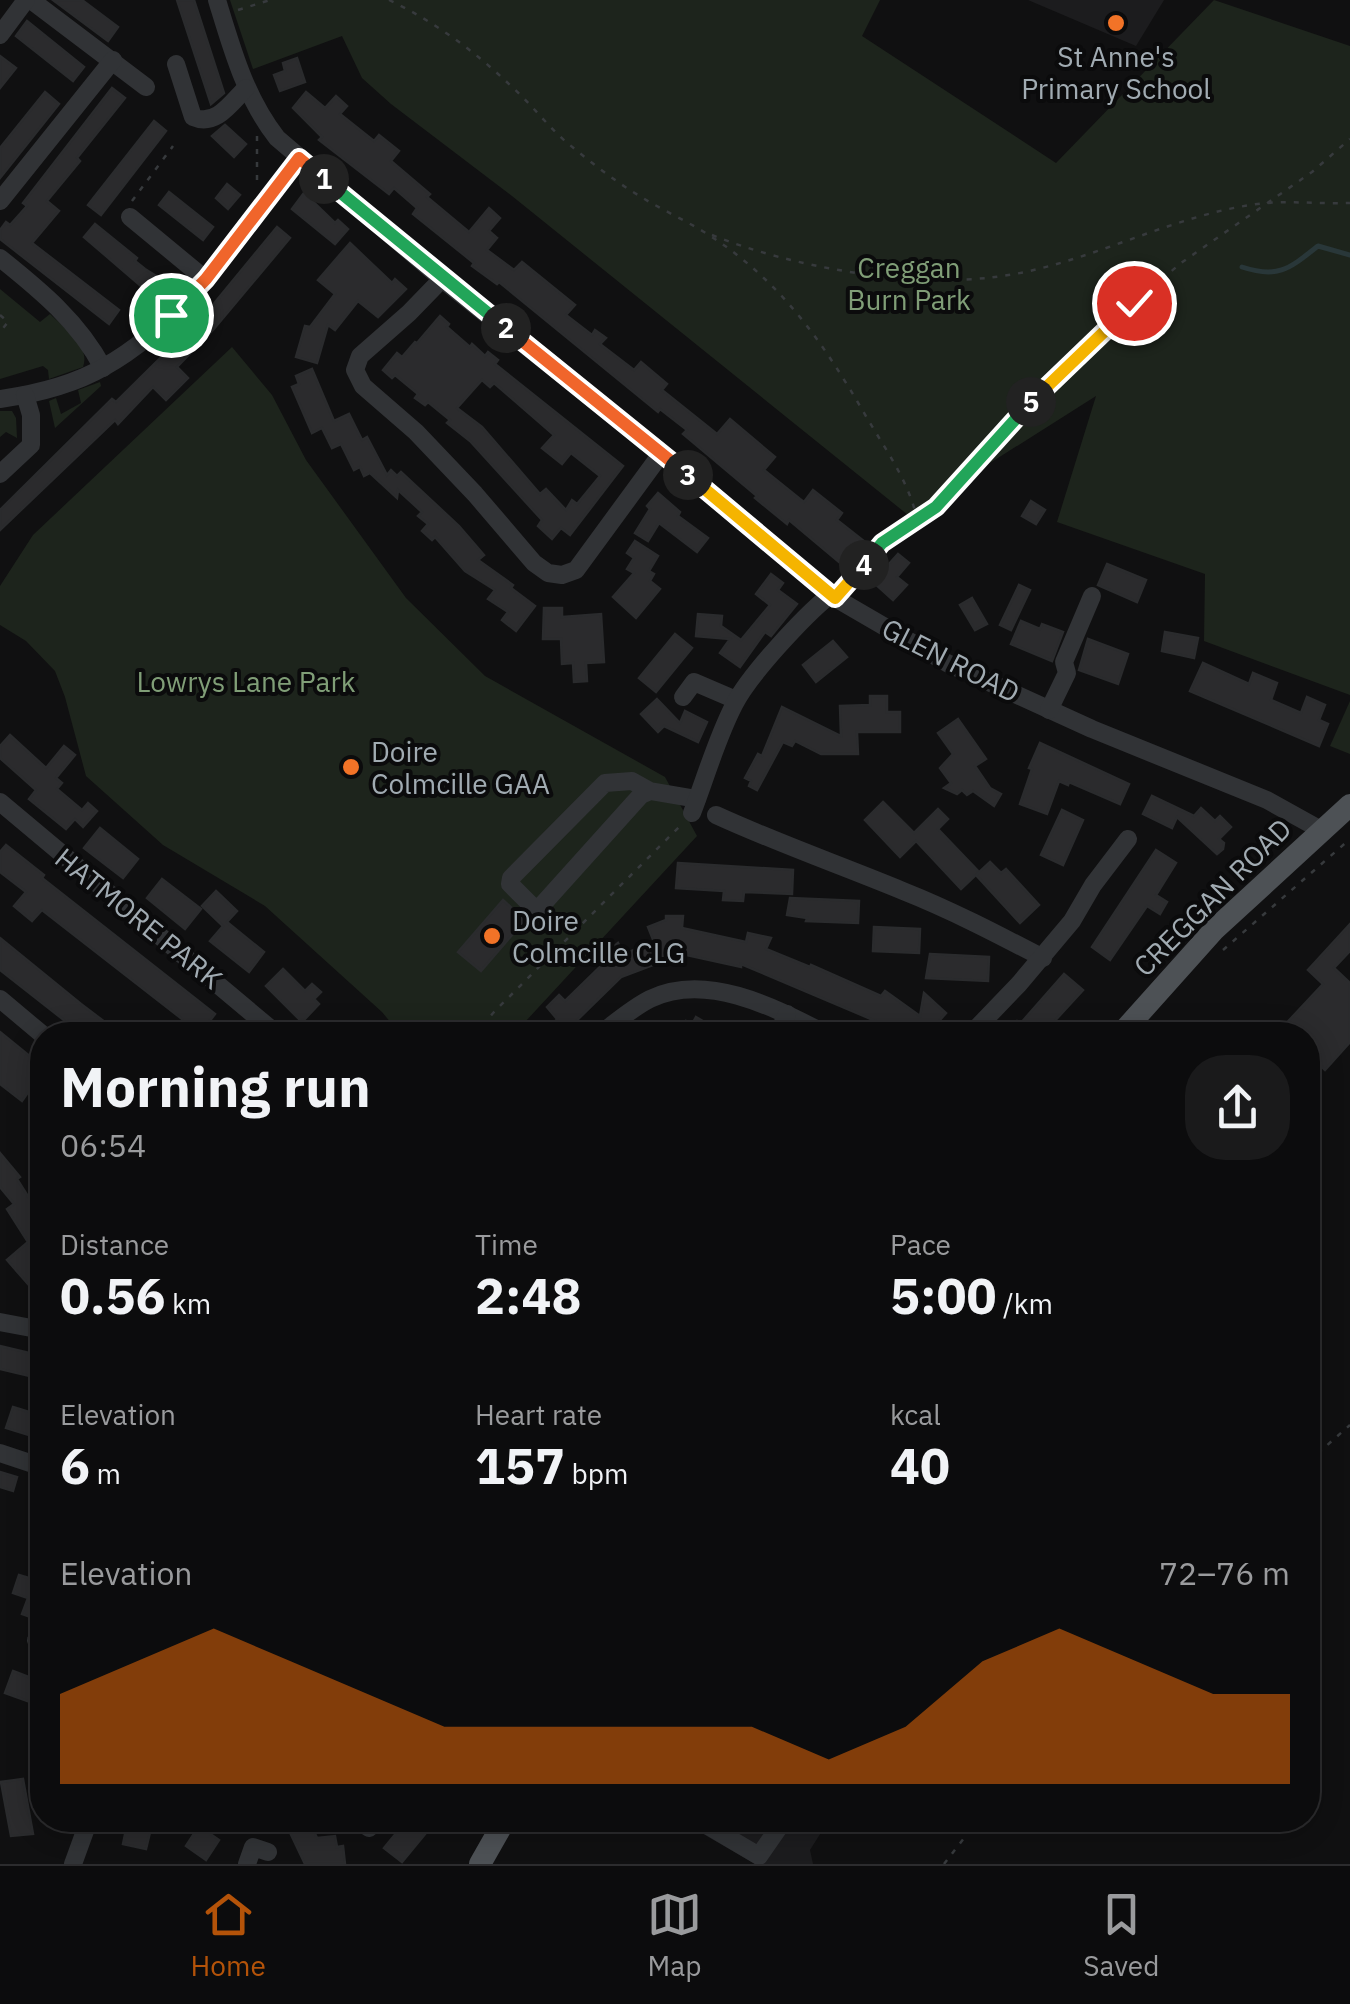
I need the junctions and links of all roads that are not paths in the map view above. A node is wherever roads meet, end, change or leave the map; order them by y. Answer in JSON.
{"nodes":[{"id":1,"x":29,"y":0,"type":"edge"},
{"id":2,"x":220,"y":8,"type":"edge"},
{"id":3,"x":0,"y":34,"type":"edge"},
{"id":4,"x":113,"y":60,"type":"junction"},
{"id":5,"x":176,"y":64,"type":"dead end"},
{"id":6,"x":146,"y":88,"type":"dead end"},
{"id":7,"x":246,"y":88,"type":"junction"},
{"id":8,"x":299,"y":158,"type":"junction"},
{"id":9,"x":0,"y":201,"type":"edge"},
{"id":10,"x":130,"y":218,"type":"road end"},
{"id":11,"x":0,"y":258,"type":"edge"},
{"id":12,"x":206,"y":279,"type":"junction"},
{"id":13,"x":442,"y":279,"type":"junction"},
{"id":14,"x":103,"y":368,"type":"junction"},
{"id":15,"x":25,"y":396,"type":"junction"},
{"id":16,"x":0,"y":399,"type":"edge"},
{"id":17,"x":661,"y":454,"type":"junction"},
{"id":18,"x":0,"y":474,"type":"edge"},
{"id":19,"x":833,"y":596,"type":"junction"},
{"id":20,"x":1092,"y":596,"type":"dead end"},
{"id":21,"x":693,"y":684,"type":"dead end"},
{"id":22,"x":736,"y":700,"type":"junction"},
{"id":23,"x":1049,"y":710,"type":"junction"},
{"id":24,"x":650,"y":791,"type":"junction"},
{"id":25,"x":0,"y":802,"type":"edge"},
{"id":26,"x":1350,"y":805,"type":"edge"},
{"id":27,"x":716,"y":815,"type":"dead end"},
{"id":28,"x":1321,"y":830,"type":"junction"},
{"id":29,"x":1128,"y":840,"type":"dead end"},
{"id":30,"x":1042,"y":958,"type":"junction"},
{"id":31,"x":0,"y":999,"type":"edge"},
{"id":32,"x":786,"y":1014,"type":"junction"},
{"id":33,"x":262,"y":1022,"type":"edge"},
{"id":34,"x":616,"y":1022,"type":"edge"},
{"id":35,"x":783,"y":1022,"type":"edge"},
{"id":36,"x":802,"y":1022,"type":"edge"},
{"id":37,"x":982,"y":1022,"type":"edge"},
{"id":38,"x":1132,"y":1022,"type":"edge"},
{"id":39,"x":30,"y":1024,"type":"edge"},
{"id":40,"x":0,"y":1322,"type":"edge"},
{"id":41,"x":30,"y":1328,"type":"edge"},
{"id":42,"x":0,"y":1453,"type":"edge"},
{"id":43,"x":30,"y":1462,"type":"edge"},
{"id":44,"x":85,"y":1832,"type":"edge"},
{"id":45,"x":498,"y":1832,"type":"edge"},
{"id":46,"x":718,"y":1832,"type":"edge"},
{"id":47,"x":776,"y":1832,"type":"edge"},
{"id":48,"x":268,"y":1852,"type":"dead end"},
{"id":49,"x":73,"y":1864,"type":"edge"},
{"id":50,"x":248,"y":1864,"type":"edge"},
{"id":51,"x":480,"y":1864,"type":"edge"}],
"edges":[{"from":1,"to":3,"type":"street"},
{"from":1,"to":4,"type":"street"},
{"from":2,"to":7,"type":"street","name":"GLEN ROAD"},
{"from":4,"to":6,"type":"street"},
{"from":4,"to":9,"type":"street"},
{"from":5,"to":7,"type":"street"},
{"from":7,"to":8,"type":"street","name":"GLEN ROAD"},
{"from":8,"to":12,"type":"street"},
{"from":8,"to":13,"type":"street","name":"GLEN ROAD"},
{"from":10,"to":12,"type":"street"},
{"from":11,"to":14,"type":"street"},
{"from":12,"to":14,"type":"street"},
{"from":13,"to":17,"type":"street","name":"GLEN ROAD"},
{"from":13,"to":17,"type":"street"},
{"from":14,"to":15,"type":"street"},
{"from":15,"to":16,"type":"street"},
{"from":15,"to":18,"type":"street"},
{"from":17,"to":19,"type":"street","name":"GLEN ROAD"},
{"from":19,"to":22,"type":"street"},
{"from":19,"to":23,"type":"street","name":"GLEN ROAD"},
{"from":20,"to":23,"type":"street"},
{"from":21,"to":22,"type":"street"},
{"from":22,"to":24,"type":"street"},
{"from":23,"to":28,"type":"street","name":"GLEN ROAD"},
{"from":24,"to":24,"type":"street"},
{"from":25,"to":33,"type":"street","name":"HATMORE PARK"},
{"from":26,"to":28,"type":"main road","name":"CREGGAN ROAD"},
{"from":27,"to":30,"type":"street"},
{"from":28,"to":38,"type":"main road","name":"CREGGAN ROAD"},
{"from":29,"to":30,"type":"street"},
{"from":30,"to":37,"type":"street"},
{"from":31,"to":39,"type":"street"},
{"from":32,"to":34,"type":"street"},
{"from":32,"to":35,"type":"street"},
{"from":32,"to":36,"type":"street"},
{"from":40,"to":41,"type":"street"},
{"from":42,"to":43,"type":"street"},
{"from":44,"to":49,"type":"street"},
{"from":45,"to":51,"type":"main road"},
{"from":46,"to":47,"type":"street"},
{"from":48,"to":50,"type":"street"}]}
